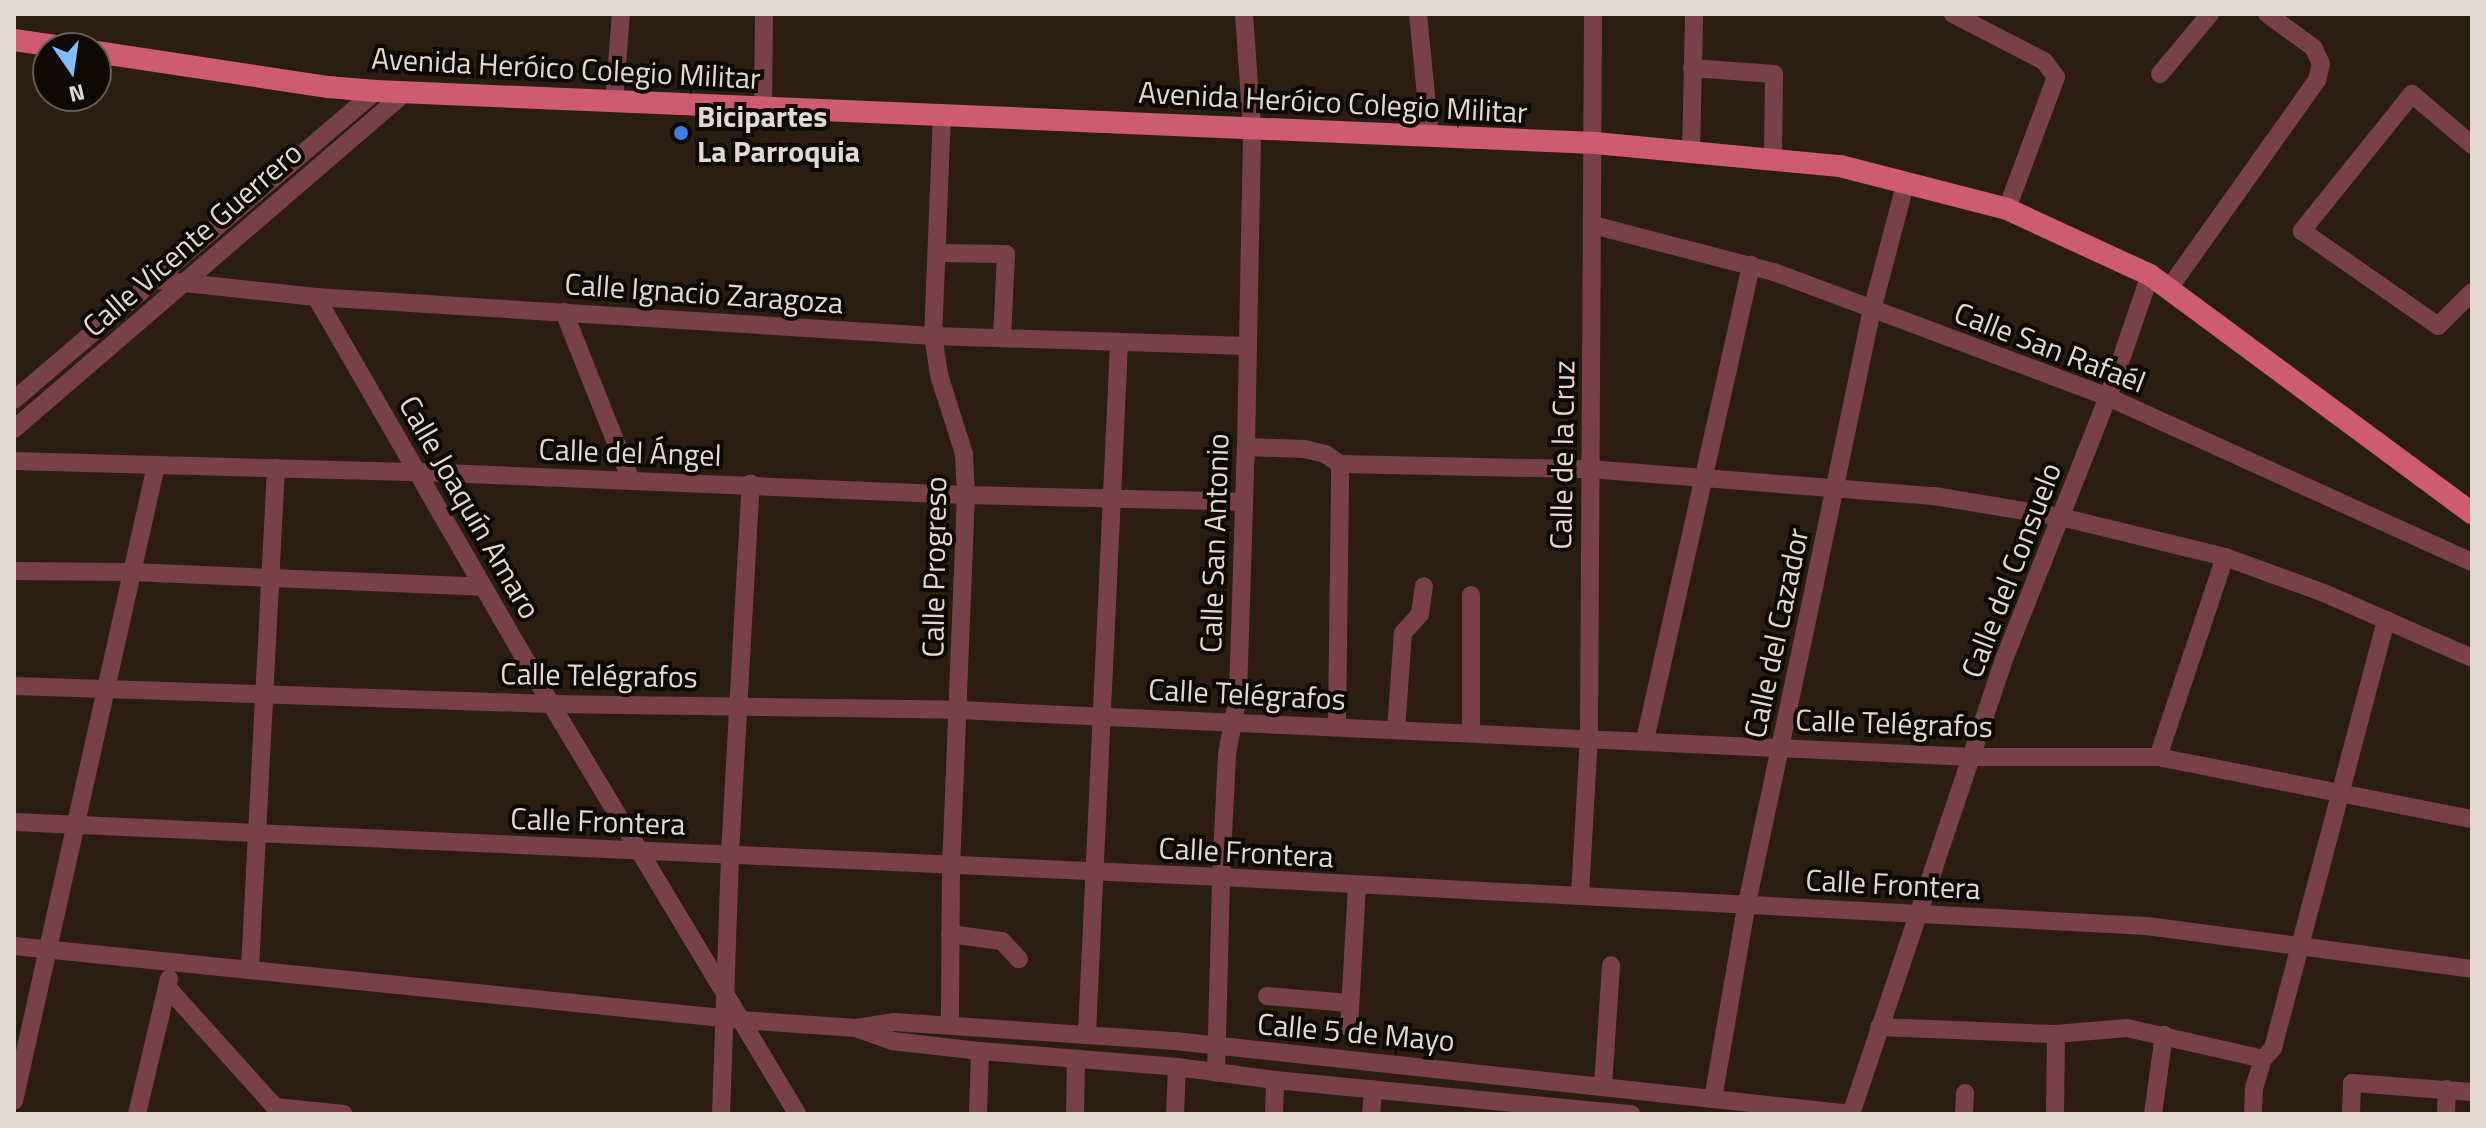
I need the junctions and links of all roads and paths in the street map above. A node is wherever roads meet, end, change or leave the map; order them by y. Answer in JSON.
{"nodes":[{"id":1,"x":621,"y":14,"type":"edge"},
{"id":2,"x":764,"y":14,"type":"edge"},
{"id":3,"x":1244,"y":14,"type":"edge"},
{"id":4,"x":1418,"y":14,"type":"edge"},
{"id":5,"x":1593,"y":14,"type":"edge"},
{"id":6,"x":1694,"y":14,"type":"edge"},
{"id":7,"x":1955,"y":14,"type":"edge"},
{"id":8,"x":2210,"y":14,"type":"edge"},
{"id":9,"x":2267,"y":14,"type":"edge"},
{"id":10,"x":112,"y":54,"type":"edge"},
{"id":11,"x":1692,"y":68,"type":"junction"},
{"id":12,"x":2160,"y":74,"type":"dead end"},
{"id":13,"x":376,"y":91,"type":"junction"},
{"id":14,"x":407,"y":91,"type":"junction"},
{"id":15,"x":614,"y":102,"type":"junction"},
{"id":16,"x":763,"y":107,"type":"junction"},
{"id":17,"x":942,"y":114,"type":"junction"},
{"id":18,"x":1252,"y":128,"type":"junction"},
{"id":19,"x":1430,"y":136,"type":"junction"},
{"id":20,"x":1595,"y":143,"type":"junction"},
{"id":21,"x":2472,"y":145,"type":"edge"},
{"id":22,"x":1691,"y":151,"type":"junction"},
{"id":23,"x":1773,"y":159,"type":"junction"},
{"id":24,"x":1906,"y":181,"type":"junction"},
{"id":25,"x":2007,"y":209,"type":"junction"},
{"id":26,"x":1593,"y":225,"type":"junction"},
{"id":27,"x":937,"y":253,"type":"junction"},
{"id":28,"x":1751,"y":265,"type":"junction"},
{"id":29,"x":2150,"y":275,"type":"junction"},
{"id":30,"x":157,"y":280,"type":"junction"},
{"id":31,"x":186,"y":281,"type":"junction"},
{"id":32,"x":2170,"y":287,"type":"junction"},
{"id":33,"x":2472,"y":292,"type":"edge"},
{"id":34,"x":316,"y":297,"type":"junction"},
{"id":35,"x":1872,"y":310,"type":"junction"},
{"id":36,"x":564,"y":312,"type":"junction"},
{"id":37,"x":933,"y":336,"type":"junction"},
{"id":38,"x":1002,"y":338,"type":"junction"},
{"id":39,"x":1119,"y":343,"type":"junction"},
{"id":40,"x":1248,"y":346,"type":"junction"},
{"id":41,"x":2108,"y":397,"type":"junction"},
{"id":42,"x":14,"y":400,"type":"edge"},
{"id":43,"x":14,"y":429,"type":"edge"},
{"id":44,"x":1246,"y":447,"type":"junction"},
{"id":45,"x":14,"y":461,"type":"edge"},
{"id":46,"x":1340,"y":464,"type":"junction"},
{"id":47,"x":156,"y":465,"type":"junction"},
{"id":48,"x":276,"y":468,"type":"junction"},
{"id":49,"x":1589,"y":469,"type":"junction"},
{"id":50,"x":419,"y":472,"type":"junction"},
{"id":51,"x":1701,"y":478,"type":"junction"},
{"id":52,"x":631,"y":480,"type":"junction"},
{"id":53,"x":751,"y":484,"type":"junction"},
{"id":54,"x":1834,"y":490,"type":"junction"},
{"id":55,"x":966,"y":495,"type":"junction"},
{"id":56,"x":1111,"y":500,"type":"junction"},
{"id":57,"x":1244,"y":502,"type":"junction"},
{"id":58,"x":2472,"y":513,"type":"edge"},
{"id":59,"x":2061,"y":517,"type":"junction"},
{"id":60,"x":2225,"y":557,"type":"junction"},
{"id":61,"x":2472,"y":562,"type":"edge"},
{"id":62,"x":14,"y":571,"type":"edge"},
{"id":63,"x":130,"y":572,"type":"junction"},
{"id":64,"x":269,"y":577,"type":"junction"},
{"id":65,"x":1424,"y":586,"type":"dead end"},
{"id":66,"x":483,"y":587,"type":"junction"},
{"id":67,"x":1471,"y":595,"type":"dead end"},
{"id":68,"x":2386,"y":620,"type":"junction"},
{"id":69,"x":2472,"y":658,"type":"edge"},
{"id":70,"x":14,"y":686,"type":"edge"},
{"id":71,"x":104,"y":689,"type":"junction"},
{"id":72,"x":265,"y":694,"type":"junction"},
{"id":73,"x":551,"y":704,"type":"junction"},
{"id":74,"x":739,"y":705,"type":"junction"},
{"id":75,"x":959,"y":710,"type":"junction"},
{"id":76,"x":1101,"y":715,"type":"junction"},
{"id":77,"x":1232,"y":721,"type":"junction"},
{"id":78,"x":1337,"y":726,"type":"junction"},
{"id":79,"x":1396,"y":730,"type":"junction"},
{"id":80,"x":1471,"y":732,"type":"junction"},
{"id":81,"x":1589,"y":737,"type":"junction"},
{"id":82,"x":1645,"y":740,"type":"junction"},
{"id":83,"x":1781,"y":747,"type":"junction"},
{"id":84,"x":1972,"y":757,"type":"junction"},
{"id":85,"x":2158,"y":757,"type":"junction"},
{"id":86,"x":2342,"y":792,"type":"junction"},
{"id":87,"x":2472,"y":819,"type":"edge"},
{"id":88,"x":14,"y":822,"type":"edge"},
{"id":89,"x":75,"y":824,"type":"junction"},
{"id":90,"x":258,"y":836,"type":"junction"},
{"id":91,"x":639,"y":850,"type":"junction"},
{"id":92,"x":730,"y":854,"type":"junction"},
{"id":93,"x":951,"y":866,"type":"junction"},
{"id":94,"x":1093,"y":872,"type":"junction"},
{"id":95,"x":1221,"y":877,"type":"junction"},
{"id":96,"x":1357,"y":886,"type":"junction"},
{"id":97,"x":1580,"y":896,"type":"junction"},
{"id":98,"x":1747,"y":903,"type":"junction"},
{"id":99,"x":1918,"y":913,"type":"junction"},
{"id":100,"x":950,"y":934,"type":"junction"},
{"id":101,"x":14,"y":946,"type":"edge"},
{"id":102,"x":2301,"y":946,"type":"junction"},
{"id":103,"x":49,"y":948,"type":"junction"},
{"id":104,"x":1019,"y":959,"type":"dead end"},
{"id":105,"x":173,"y":961,"type":"junction"},
{"id":106,"x":1611,"y":965,"type":"dead end"},
{"id":107,"x":250,"y":968,"type":"junction"},
{"id":108,"x":2472,"y":969,"type":"edge"},
{"id":109,"x":167,"y":987,"type":"junction"},
{"id":110,"x":724,"y":990,"type":"junction"},
{"id":111,"x":1267,"y":996,"type":"dead end"},
{"id":112,"x":1349,"y":1003,"type":"junction"},
{"id":113,"x":733,"y":1019,"type":"junction"},
{"id":114,"x":950,"y":1025,"type":"junction"},
{"id":115,"x":1879,"y":1027,"type":"junction"},
{"id":116,"x":856,"y":1028,"type":"junction"},
{"id":117,"x":1349,"y":1028,"type":"dead end"},
{"id":118,"x":1087,"y":1033,"type":"junction"},
{"id":119,"x":2056,"y":1034,"type":"junction"},
{"id":120,"x":2164,"y":1035,"type":"junction"},
{"id":121,"x":1217,"y":1046,"type":"junction"},
{"id":122,"x":980,"y":1051,"type":"junction"},
{"id":123,"x":1076,"y":1059,"type":"junction"},
{"id":124,"x":2263,"y":1059,"type":"junction"},
{"id":125,"x":1177,"y":1067,"type":"junction"},
{"id":126,"x":1216,"y":1073,"type":"junction"},
{"id":127,"x":1275,"y":1080,"type":"junction"},
{"id":128,"x":1603,"y":1086,"type":"junction"},
{"id":129,"x":1373,"y":1089,"type":"junction"},
{"id":130,"x":2447,"y":1089,"type":"junction"},
{"id":131,"x":2472,"y":1092,"type":"edge"},
{"id":132,"x":1965,"y":1093,"type":"dead end"},
{"id":133,"x":1713,"y":1099,"type":"junction"},
{"id":134,"x":14,"y":1101,"type":"edge"},
{"id":135,"x":1469,"y":1106,"type":"edge"},
{"id":136,"x":1754,"y":1109,"type":"edge"},
{"id":137,"x":272,"y":1111,"type":"edge"},
{"id":138,"x":1564,"y":1111,"type":"edge"},
{"id":139,"x":1794,"y":1111,"type":"edge"},
{"id":140,"x":137,"y":1114,"type":"edge"},
{"id":141,"x":344,"y":1114,"type":"edge"},
{"id":142,"x":721,"y":1114,"type":"edge"},
{"id":143,"x":797,"y":1114,"type":"edge"},
{"id":144,"x":978,"y":1114,"type":"edge"},
{"id":145,"x":1075,"y":1114,"type":"edge"},
{"id":146,"x":1175,"y":1114,"type":"edge"},
{"id":147,"x":1274,"y":1114,"type":"edge"},
{"id":148,"x":1371,"y":1114,"type":"edge"},
{"id":149,"x":1631,"y":1114,"type":"edge"},
{"id":150,"x":1851,"y":1114,"type":"edge"},
{"id":151,"x":1964,"y":1114,"type":"edge"},
{"id":152,"x":2055,"y":1114,"type":"edge"},
{"id":153,"x":2153,"y":1114,"type":"edge"},
{"id":154,"x":2253,"y":1114,"type":"edge"},
{"id":155,"x":2351,"y":1114,"type":"edge"},
{"id":156,"x":2446,"y":1114,"type":"edge"}],
"edges":[{"from":1,"to":15,"type":"street"},
{"from":2,"to":16,"type":"street"},
{"from":3,"to":18,"type":"street","name":"Calle San Antonio"},
{"from":4,"to":19,"type":"street"},
{"from":5,"to":20,"type":"street","name":"Calle de la Cruz"},
{"from":6,"to":11,"type":"street"},
{"from":7,"to":25,"type":"street"},
{"from":8,"to":12,"type":"street"},
{"from":9,"to":32,"type":"street"},
{"from":10,"to":13,"type":"main road","name":"Avenida Heróico Colegio Militar"},
{"from":11,"to":22,"type":"street"},
{"from":11,"to":23,"type":"street"},
{"from":13,"to":14,"type":"main road","name":"Avenida Heróico Colegio Militar"},
{"from":13,"to":30,"type":"street","name":"Calle Vicente Guerrero"},
{"from":14,"to":15,"type":"main road","name":"Avenida Heróico Colegio Militar"},
{"from":14,"to":31,"type":"street","name":"Calle Vicente Guerrero"},
{"from":15,"to":16,"type":"main road","name":"Avenida Heróico Colegio Militar"},
{"from":16,"to":17,"type":"main road","name":"Avenida Heróico Colegio Militar"},
{"from":17,"to":18,"type":"main road","name":"Avenida Heróico Colegio Militar"},
{"from":17,"to":27,"type":"street","name":"Calle Progreso"},
{"from":18,"to":19,"type":"main road","name":"Avenida Heróico Colegio Militar"},
{"from":18,"to":40,"type":"street","name":"Calle San Antonio"},
{"from":19,"to":20,"type":"main road","name":"Avenida Heróico Colegio Militar"},
{"from":20,"to":22,"type":"main road","name":"Avenida Heróico Colegio Militar"},
{"from":20,"to":26,"type":"street","name":"Calle de la Cruz"},
{"from":21,"to":33,"type":"street"},
{"from":22,"to":23,"type":"main road","name":"Avenida Heróico Colegio Militar"},
{"from":23,"to":24,"type":"main road","name":"Avenida Heróico Colegio Militar"},
{"from":24,"to":25,"type":"main road","name":"Avenida Heróico Colegio Militar"},
{"from":24,"to":35,"type":"street","name":"Calle del Cazador"},
{"from":25,"to":29,"type":"main road","name":"Avenida Heróico Colegio Militar"},
{"from":26,"to":28,"type":"street","name":"Calle San Rafaél"},
{"from":26,"to":49,"type":"street","name":"Calle de la Cruz"},
{"from":27,"to":37,"type":"street","name":"Calle Progreso"},
{"from":27,"to":38,"type":"street"},
{"from":28,"to":35,"type":"street","name":"Calle San Rafaél"},
{"from":28,"to":51,"type":"street"},
{"from":29,"to":32,"type":"main road","name":"Avenida Heróico Colegio Militar"},
{"from":29,"to":41,"type":"street","name":"Calle del Consuelo"},
{"from":30,"to":31,"type":"street","name":"Calle Ignacio Zaragoza"},
{"from":30,"to":42,"type":"street","name":"Calle Vicente Guerrero"},
{"from":31,"to":34,"type":"street","name":"Calle Ignacio Zaragoza"},
{"from":31,"to":43,"type":"street","name":"Calle Vicente Guerrero"},
{"from":32,"to":58,"type":"main road","name":"Avenida Heróico Colegio Militar"},
{"from":34,"to":36,"type":"street","name":"Calle Ignacio Zaragoza"},
{"from":34,"to":50,"type":"street","name":"Calle Joaquín Amaro"},
{"from":35,"to":41,"type":"street","name":"Calle San Rafaél"},
{"from":35,"to":54,"type":"street","name":"Calle del Cazador"},
{"from":36,"to":37,"type":"street","name":"Calle Ignacio Zaragoza"},
{"from":36,"to":52,"type":"street"},
{"from":37,"to":38,"type":"street","name":"Calle Ignacio Zaragoza"},
{"from":37,"to":55,"type":"street","name":"Calle Progreso"},
{"from":38,"to":39,"type":"street","name":"Calle Ignacio Zaragoza"},
{"from":39,"to":40,"type":"street","name":"Calle Ignacio Zaragoza"},
{"from":39,"to":56,"type":"street"},
{"from":40,"to":44,"type":"street","name":"Calle San Antonio"},
{"from":41,"to":59,"type":"street","name":"Calle del Consuelo"},
{"from":41,"to":61,"type":"street","name":"Calle San Rafaél"},
{"from":44,"to":46,"type":"street"},
{"from":44,"to":57,"type":"street","name":"Calle San Antonio"},
{"from":45,"to":47,"type":"street","name":"Calle del Ángel"},
{"from":46,"to":49,"type":"street"},
{"from":46,"to":78,"type":"street"},
{"from":47,"to":48,"type":"street","name":"Calle del Ángel"},
{"from":47,"to":63,"type":"street"},
{"from":48,"to":50,"type":"street","name":"Calle del Ángel"},
{"from":48,"to":64,"type":"street"},
{"from":49,"to":51,"type":"street"},
{"from":49,"to":81,"type":"street","name":"Calle de la Cruz"},
{"from":50,"to":52,"type":"street","name":"Calle del Ángel"},
{"from":50,"to":66,"type":"street","name":"Calle Joaquín Amaro"},
{"from":51,"to":54,"type":"street"},
{"from":51,"to":82,"type":"street"},
{"from":52,"to":53,"type":"street","name":"Calle del Ángel"},
{"from":53,"to":55,"type":"street","name":"Calle del Ángel"},
{"from":53,"to":74,"type":"street"},
{"from":54,"to":59,"type":"street"},
{"from":54,"to":83,"type":"street","name":"Calle del Cazador"},
{"from":55,"to":56,"type":"street","name":"Calle del Ángel"},
{"from":55,"to":75,"type":"street","name":"Calle Progreso"},
{"from":56,"to":57,"type":"street","name":"Calle del Ángel"},
{"from":56,"to":76,"type":"street"},
{"from":57,"to":77,"type":"street","name":"Calle San Antonio"},
{"from":59,"to":60,"type":"street"},
{"from":59,"to":84,"type":"street","name":"Calle del Consuelo"},
{"from":60,"to":68,"type":"street"},
{"from":60,"to":85,"type":"street"},
{"from":62,"to":63,"type":"street"},
{"from":63,"to":64,"type":"street"},
{"from":63,"to":71,"type":"street"},
{"from":64,"to":66,"type":"street"},
{"from":64,"to":72,"type":"street"},
{"from":65,"to":79,"type":"street"},
{"from":66,"to":73,"type":"street","name":"Calle Joaquín Amaro"},
{"from":67,"to":80,"type":"street"},
{"from":68,"to":69,"type":"street"},
{"from":68,"to":86,"type":"street"},
{"from":70,"to":71,"type":"street","name":"Calle Telégrafos"},
{"from":71,"to":72,"type":"street","name":"Calle Telégrafos"},
{"from":71,"to":89,"type":"street"},
{"from":72,"to":73,"type":"street","name":"Calle Telégrafos"},
{"from":72,"to":90,"type":"street"},
{"from":73,"to":74,"type":"street","name":"Calle Telégrafos"},
{"from":73,"to":91,"type":"street","name":"Calle Joaquín Amaro"},
{"from":74,"to":75,"type":"street","name":"Calle Telégrafos"},
{"from":74,"to":92,"type":"street"},
{"from":75,"to":76,"type":"street","name":"Calle Telégrafos"},
{"from":75,"to":93,"type":"street","name":"Calle Progreso"},
{"from":76,"to":77,"type":"street","name":"Calle Telégrafos"},
{"from":76,"to":94,"type":"street"},
{"from":77,"to":78,"type":"street","name":"Calle Telégrafos"},
{"from":77,"to":95,"type":"street","name":"Calle San Antonio"},
{"from":78,"to":79,"type":"street","name":"Calle Telégrafos"},
{"from":79,"to":80,"type":"street","name":"Calle Telégrafos"},
{"from":80,"to":81,"type":"street","name":"Calle Telégrafos"},
{"from":81,"to":82,"type":"street","name":"Calle Telégrafos"},
{"from":81,"to":97,"type":"street","name":"Calle de la Cruz"},
{"from":82,"to":83,"type":"street","name":"Calle Telégrafos"},
{"from":83,"to":84,"type":"street","name":"Calle Telégrafos"},
{"from":83,"to":98,"type":"street","name":"Calle del Cazador"},
{"from":84,"to":85,"type":"street","name":"Calle Telégrafos"},
{"from":84,"to":99,"type":"street","name":"Calle del Consuelo"},
{"from":85,"to":86,"type":"street","name":"Calle Telégrafos"},
{"from":86,"to":87,"type":"street","name":"Calle Telégrafos"},
{"from":86,"to":102,"type":"street"},
{"from":88,"to":89,"type":"street","name":"Calle Frontera"},
{"from":89,"to":90,"type":"street","name":"Calle Frontera"},
{"from":89,"to":103,"type":"street"},
{"from":90,"to":91,"type":"street","name":"Calle Frontera"},
{"from":90,"to":107,"type":"street"},
{"from":91,"to":92,"type":"street","name":"Calle Frontera"},
{"from":91,"to":110,"type":"street","name":"Calle Joaquín Amaro"},
{"from":92,"to":93,"type":"street","name":"Calle Frontera"},
{"from":92,"to":110,"type":"street"},
{"from":93,"to":94,"type":"street","name":"Calle Frontera"},
{"from":93,"to":100,"type":"street","name":"Calle Progreso"},
{"from":94,"to":95,"type":"street","name":"Calle Frontera"},
{"from":94,"to":118,"type":"street"},
{"from":95,"to":96,"type":"street","name":"Calle Frontera"},
{"from":95,"to":121,"type":"street","name":"Calle San Antonio"},
{"from":96,"to":97,"type":"street","name":"Calle Frontera"},
{"from":96,"to":112,"type":"street"},
{"from":97,"to":98,"type":"street","name":"Calle Frontera"},
{"from":98,"to":99,"type":"street","name":"Calle Frontera"},
{"from":98,"to":133,"type":"street","name":"Calle del Cazador"},
{"from":99,"to":102,"type":"street","name":"Calle Frontera"},
{"from":99,"to":115,"type":"street","name":"Calle del Consuelo"},
{"from":100,"to":104,"type":"street"},
{"from":100,"to":114,"type":"street","name":"Calle Progreso"},
{"from":101,"to":103,"type":"street","name":"Calle 5 de Mayo"},
{"from":102,"to":108,"type":"street","name":"Calle Frontera"},
{"from":102,"to":124,"type":"street"},
{"from":103,"to":105,"type":"street","name":"Calle 5 de Mayo"},
{"from":103,"to":134,"type":"street"},
{"from":105,"to":107,"type":"street","name":"Calle 5 de Mayo"},
{"from":105,"to":109,"type":"street"},
{"from":106,"to":128,"type":"street"},
{"from":107,"to":113,"type":"street","name":"Calle 5 de Mayo"},
{"from":109,"to":137,"type":"street"},
{"from":109,"to":140,"type":"street"},
{"from":110,"to":113,"type":"street"},
{"from":111,"to":112,"type":"street"},
{"from":112,"to":117,"type":"street"},
{"from":113,"to":116,"type":"street","name":"Calle 5 de Mayo"},
{"from":113,"to":142,"type":"street"},
{"from":113,"to":143,"type":"street"},
{"from":114,"to":116,"type":"street","name":"Calle 5 de Mayo"},
{"from":114,"to":118,"type":"street","name":"Calle 5 de Mayo"},
{"from":115,"to":119,"type":"street"},
{"from":115,"to":150,"type":"street","name":"Calle del Consuelo"},
{"from":116,"to":122,"type":"street","name":"Calle 5 de Mayo"},
{"from":118,"to":121,"type":"street","name":"Calle 5 de Mayo"},
{"from":119,"to":120,"type":"street"},
{"from":119,"to":152,"type":"street"},
{"from":120,"to":124,"type":"street"},
{"from":120,"to":153,"type":"street"},
{"from":121,"to":126,"type":"street","name":"Calle San Antonio"},
{"from":121,"to":128,"type":"street","name":"Calle 5 de Mayo"},
{"from":122,"to":123,"type":"street","name":"Calle 5 de Mayo"},
{"from":122,"to":144,"type":"street"},
{"from":123,"to":125,"type":"street","name":"Calle 5 de Mayo"},
{"from":123,"to":145,"type":"street"},
{"from":124,"to":154,"type":"street"},
{"from":125,"to":126,"type":"street","name":"Calle 5 de Mayo"},
{"from":125,"to":146,"type":"street"},
{"from":126,"to":127,"type":"street","name":"Calle 5 de Mayo"},
{"from":127,"to":129,"type":"street","name":"Calle 5 de Mayo"},
{"from":127,"to":147,"type":"street"},
{"from":128,"to":133,"type":"street","name":"Calle 5 de Mayo"},
{"from":129,"to":135,"type":"street","name":"Calle 5 de Mayo"},
{"from":129,"to":148,"type":"street"},
{"from":130,"to":131,"type":"street"},
{"from":130,"to":155,"type":"street"},
{"from":130,"to":156,"type":"street"},
{"from":132,"to":151,"type":"street"},
{"from":133,"to":136,"type":"street","name":"Calle 5 de Mayo"},
{"from":135,"to":138,"type":"street","name":"Calle 5 de Mayo"},
{"from":136,"to":139,"type":"street","name":"Calle 5 de Mayo"},
{"from":137,"to":141,"type":"street"},
{"from":138,"to":149,"type":"street","name":"Calle 5 de Mayo"},
{"from":139,"to":150,"type":"street","name":"Calle 5 de Mayo"}]}
